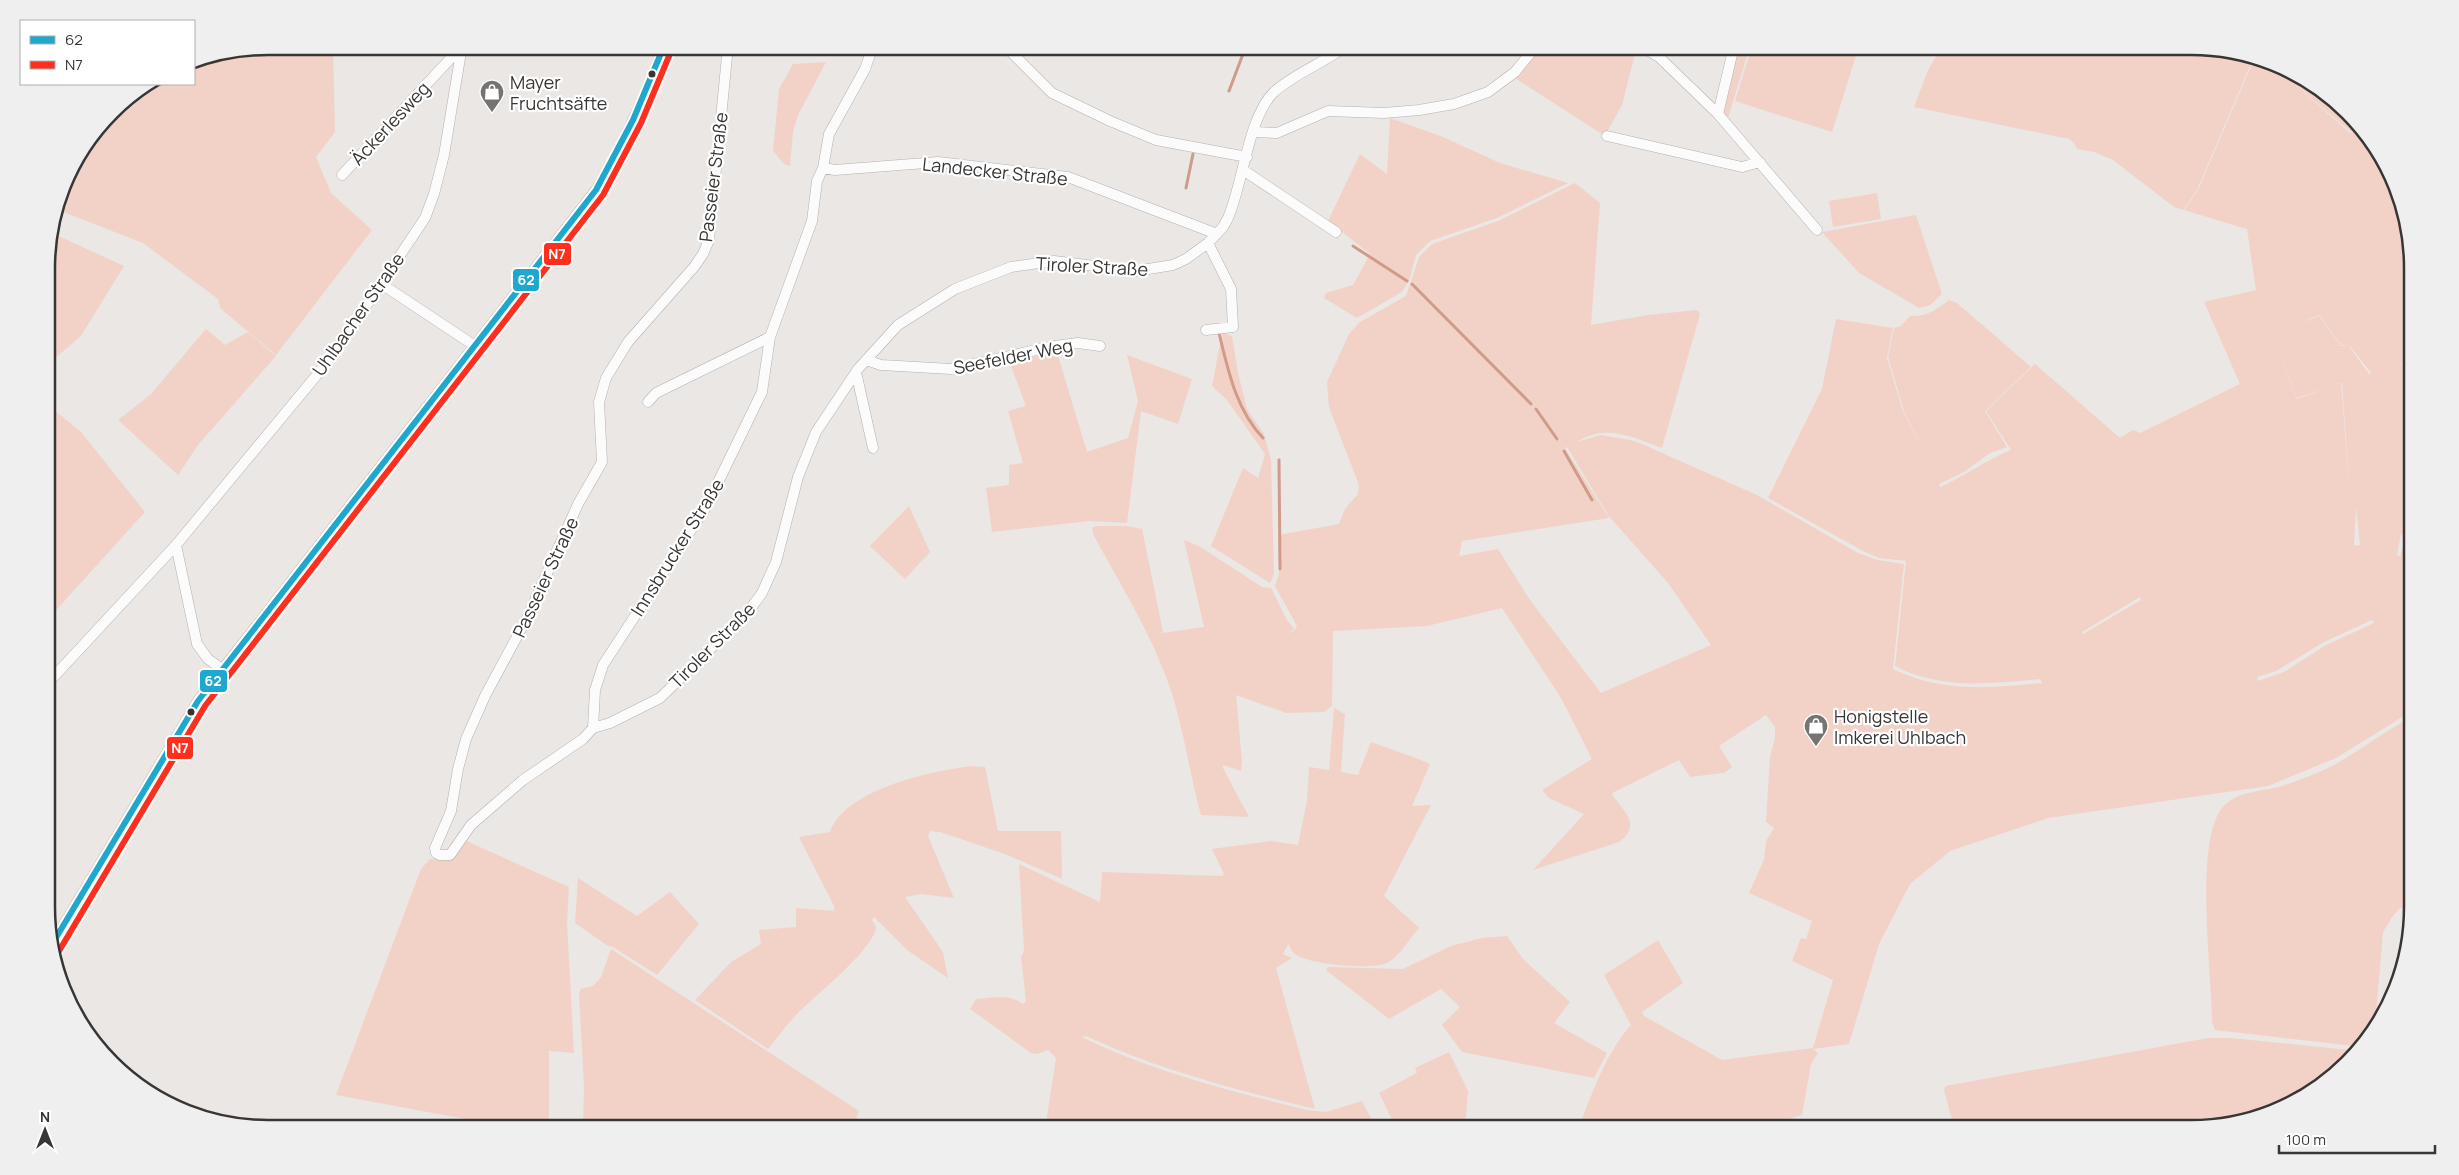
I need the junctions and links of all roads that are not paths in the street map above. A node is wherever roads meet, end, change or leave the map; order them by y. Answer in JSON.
{"nodes":[{"id":1,"x":455,"y":55,"type":"edge"},
{"id":2,"x":462,"y":55,"type":"edge"},
{"id":3,"x":660,"y":55,"type":"edge"},
{"id":4,"x":727,"y":55,"type":"edge"},
{"id":5,"x":870,"y":55,"type":"edge"},
{"id":6,"x":1014,"y":55,"type":"edge"},
{"id":7,"x":1332,"y":55,"type":"edge"},
{"id":8,"x":1529,"y":55,"type":"edge"},
{"id":9,"x":1656,"y":55,"type":"edge"},
{"id":10,"x":1732,"y":55,"type":"edge"},
{"id":11,"x":1718,"y":114,"type":"junction"},
{"id":12,"x":1254,"y":132,"type":"junction"},
{"id":13,"x":1607,"y":136,"type":"dead end"},
{"id":14,"x":1246,"y":156,"type":"junction"},
{"id":15,"x":1760,"y":162,"type":"junction"},
{"id":16,"x":823,"y":168,"type":"junction"},
{"id":17,"x":1243,"y":170,"type":"junction"},
{"id":18,"x":342,"y":175,"type":"dead end"},
{"id":19,"x":1817,"y":230,"type":"dead end"},
{"id":20,"x":1336,"y":232,"type":"dead end"},
{"id":21,"x":1217,"y":234,"type":"junction"},
{"id":22,"x":1208,"y":243,"type":"junction"},
{"id":23,"x":380,"y":283,"type":"junction"},
{"id":24,"x":1206,"y":330,"type":"dead end"},
{"id":25,"x":770,"y":337,"type":"junction"},
{"id":26,"x":475,"y":346,"type":"junction"},
{"id":27,"x":1100,"y":346,"type":"dead end"},
{"id":28,"x":866,"y":360,"type":"junction"},
{"id":29,"x":856,"y":372,"type":"junction"},
{"id":30,"x":648,"y":402,"type":"dead end"},
{"id":31,"x":873,"y":448,"type":"dead end"},
{"id":32,"x":176,"y":545,"type":"junction"},
{"id":33,"x":222,"y":669,"type":"junction"},
{"id":34,"x":55,"y":675,"type":"edge"},
{"id":35,"x":660,"y":698,"type":"joint"},
{"id":36,"x":593,"y":728,"type":"junction"},
{"id":37,"x":57,"y":936,"type":"edge"}],
"edges":[{"from":1,"to":18,"type":"street","name":"Äckerlesweg"},
{"from":2,"to":23,"type":"street","name":"Uhlbacher Straße"},
{"from":3,"to":26,"type":"street"},
{"from":4,"to":36,"type":"street","name":"Passeier Straße"},
{"from":5,"to":16,"type":"street","name":"Innsbrucker Straße"},
{"from":6,"to":14,"type":"street"},
{"from":7,"to":12,"type":"street","name":"Tiroler Straße"},
{"from":8,"to":12,"type":"street"},
{"from":9,"to":11,"type":"street"},
{"from":10,"to":11,"type":"street"},
{"from":11,"to":15,"type":"street"},
{"from":12,"to":14,"type":"street","name":"Tiroler Straße"},
{"from":13,"to":15,"type":"street"},
{"from":14,"to":17,"type":"street","name":"Tiroler Straße"},
{"from":15,"to":19,"type":"street"},
{"from":16,"to":21,"type":"street","name":"Landecker Straße"},
{"from":16,"to":25,"type":"street","name":"Innsbrucker Straße"},
{"from":17,"to":20,"type":"street"},
{"from":17,"to":21,"type":"street","name":"Tiroler Straße"},
{"from":21,"to":22,"type":"street","name":"Tiroler Straße"},
{"from":22,"to":24,"type":"street"},
{"from":22,"to":28,"type":"street","name":"Tiroler Straße"},
{"from":23,"to":26,"type":"street"},
{"from":23,"to":32,"type":"street","name":"Uhlbacher Straße"},
{"from":25,"to":30,"type":"street"},
{"from":25,"to":36,"type":"street","name":"Innsbrucker Straße"},
{"from":26,"to":33,"type":"street"},
{"from":27,"to":28,"type":"street","name":"Seefelder Weg"},
{"from":28,"to":29,"type":"street","name":"Tiroler Straße"},
{"from":29,"to":31,"type":"street"},
{"from":29,"to":35,"type":"street","name":"Tiroler Straße"},
{"from":32,"to":33,"type":"street"},
{"from":32,"to":34,"type":"street","name":"Uhlbacher Straße"},
{"from":33,"to":37,"type":"street"},
{"from":35,"to":36,"type":"street","name":"Passeier Straße"}]}
